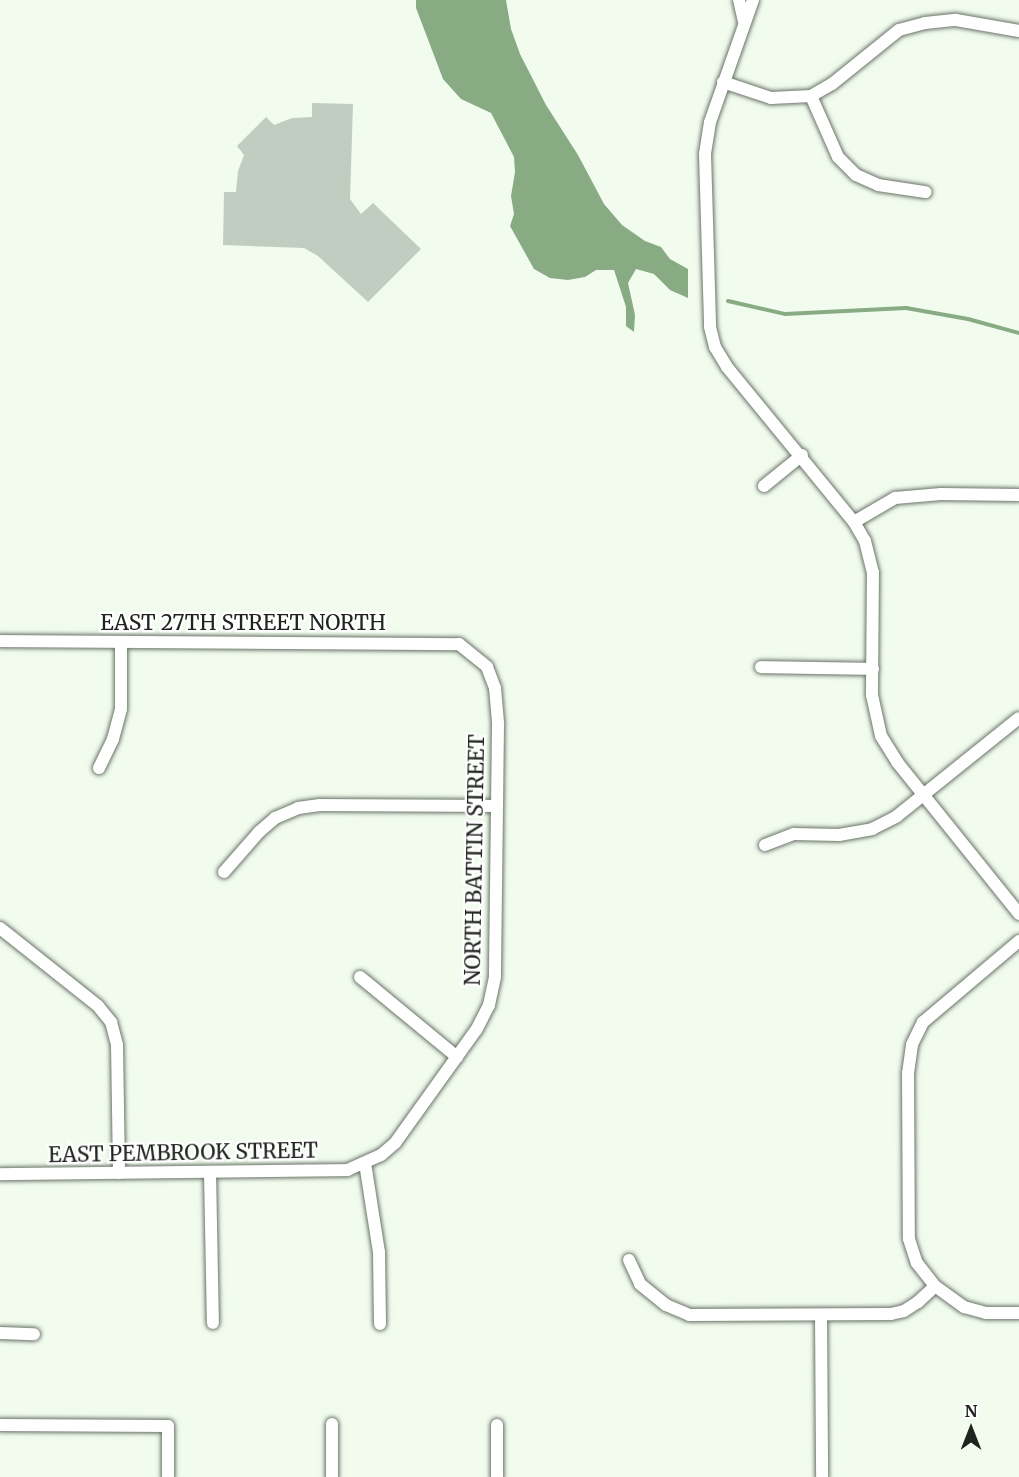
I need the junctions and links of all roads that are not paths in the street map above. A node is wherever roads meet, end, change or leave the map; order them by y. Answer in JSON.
{"nodes":[{"id":1,"x":739,"y":0,"type":"edge"},
{"id":2,"x":753,"y":0,"type":"edge"},
{"id":3,"x":744,"y":22,"type":"junction"},
{"id":4,"x":1019,"y":31,"type":"edge"},
{"id":5,"x":723,"y":82,"type":"junction"},
{"id":6,"x":811,"y":96,"type":"junction"},
{"id":7,"x":925,"y":192,"type":"dead end"},
{"id":8,"x":802,"y":455,"type":"junction"},
{"id":9,"x":764,"y":486,"type":"dead end"},
{"id":10,"x":1019,"y":495,"type":"edge"},
{"id":11,"x":854,"y":522,"type":"junction"},
{"id":12,"x":0,"y":641,"type":"edge"},
{"id":13,"x":121,"y":642,"type":"junction"},
{"id":14,"x":481,"y":660,"type":"joint"},
{"id":15,"x":762,"y":667,"type":"dead end"},
{"id":16,"x":873,"y":669,"type":"junction"},
{"id":17,"x":1019,"y":718,"type":"edge"},
{"id":18,"x":99,"y":768,"type":"dead end"},
{"id":19,"x":923,"y":795,"type":"junction"},
{"id":20,"x":497,"y":806,"type":"junction"},
{"id":21,"x":765,"y":844,"type":"dead end"},
{"id":22,"x":224,"y":872,"type":"dead end"},
{"id":23,"x":1019,"y":914,"type":"edge"},
{"id":24,"x":0,"y":928,"type":"edge"},
{"id":25,"x":1019,"y":941,"type":"edge"},
{"id":26,"x":360,"y":977,"type":"dead end"},
{"id":27,"x":457,"y":1057,"type":"junction"},
{"id":28,"x":365,"y":1163,"type":"junction"},
{"id":29,"x":210,"y":1172,"type":"junction"},
{"id":30,"x":119,"y":1173,"type":"junction"},
{"id":31,"x":0,"y":1174,"type":"edge"},
{"id":32,"x":629,"y":1260,"type":"dead end"},
{"id":33,"x":935,"y":1286,"type":"junction"},
{"id":34,"x":1019,"y":1313,"type":"edge"},
{"id":35,"x":820,"y":1315,"type":"junction"},
{"id":36,"x":213,"y":1323,"type":"dead end"},
{"id":37,"x":380,"y":1324,"type":"dead end"},
{"id":38,"x":0,"y":1333,"type":"edge"},
{"id":39,"x":34,"y":1334,"type":"dead end"},
{"id":40,"x":332,"y":1424,"type":"dead end"},
{"id":41,"x":0,"y":1425,"type":"edge"},
{"id":42,"x":497,"y":1425,"type":"dead end"},
{"id":43,"x":168,"y":1477,"type":"edge"},
{"id":44,"x":332,"y":1477,"type":"edge"},
{"id":45,"x":497,"y":1477,"type":"edge"},
{"id":46,"x":822,"y":1477,"type":"edge"}],
"edges":[{"from":1,"to":3,"type":"street"},
{"from":2,"to":3,"type":"street"},
{"from":3,"to":5,"type":"street"},
{"from":4,"to":6,"type":"street"},
{"from":5,"to":6,"type":"street"},
{"from":5,"to":8,"type":"street"},
{"from":6,"to":7,"type":"street"},
{"from":8,"to":9,"type":"street"},
{"from":8,"to":11,"type":"street"},
{"from":10,"to":11,"type":"street"},
{"from":11,"to":16,"type":"street"},
{"from":12,"to":13,"type":"street","name":"EAST 27TH STREET NORTH"},
{"from":13,"to":14,"type":"street","name":"EAST 27TH STREET NORTH"},
{"from":13,"to":18,"type":"street"},
{"from":14,"to":20,"type":"street","name":"NORTH BATTIN STREET"},
{"from":15,"to":16,"type":"street"},
{"from":16,"to":19,"type":"street"},
{"from":17,"to":19,"type":"street"},
{"from":19,"to":21,"type":"street"},
{"from":19,"to":23,"type":"street"},
{"from":20,"to":22,"type":"street"},
{"from":20,"to":27,"type":"street","name":"NORTH BATTIN STREET"},
{"from":24,"to":30,"type":"street"},
{"from":25,"to":33,"type":"street"},
{"from":26,"to":27,"type":"street"},
{"from":27,"to":28,"type":"street","name":"NORTH BATTIN STREET"},
{"from":28,"to":29,"type":"street","name":"EAST PEMBROOK STREET"},
{"from":28,"to":37,"type":"street"},
{"from":29,"to":30,"type":"street","name":"EAST PEMBROOK STREET"},
{"from":29,"to":36,"type":"street"},
{"from":30,"to":31,"type":"street","name":"EAST PEMBROOK STREET"},
{"from":32,"to":35,"type":"street"},
{"from":33,"to":34,"type":"street"},
{"from":33,"to":35,"type":"street"},
{"from":35,"to":46,"type":"street"},
{"from":38,"to":39,"type":"street"},
{"from":40,"to":44,"type":"street"},
{"from":41,"to":43,"type":"street"},
{"from":42,"to":45,"type":"street"}]}
